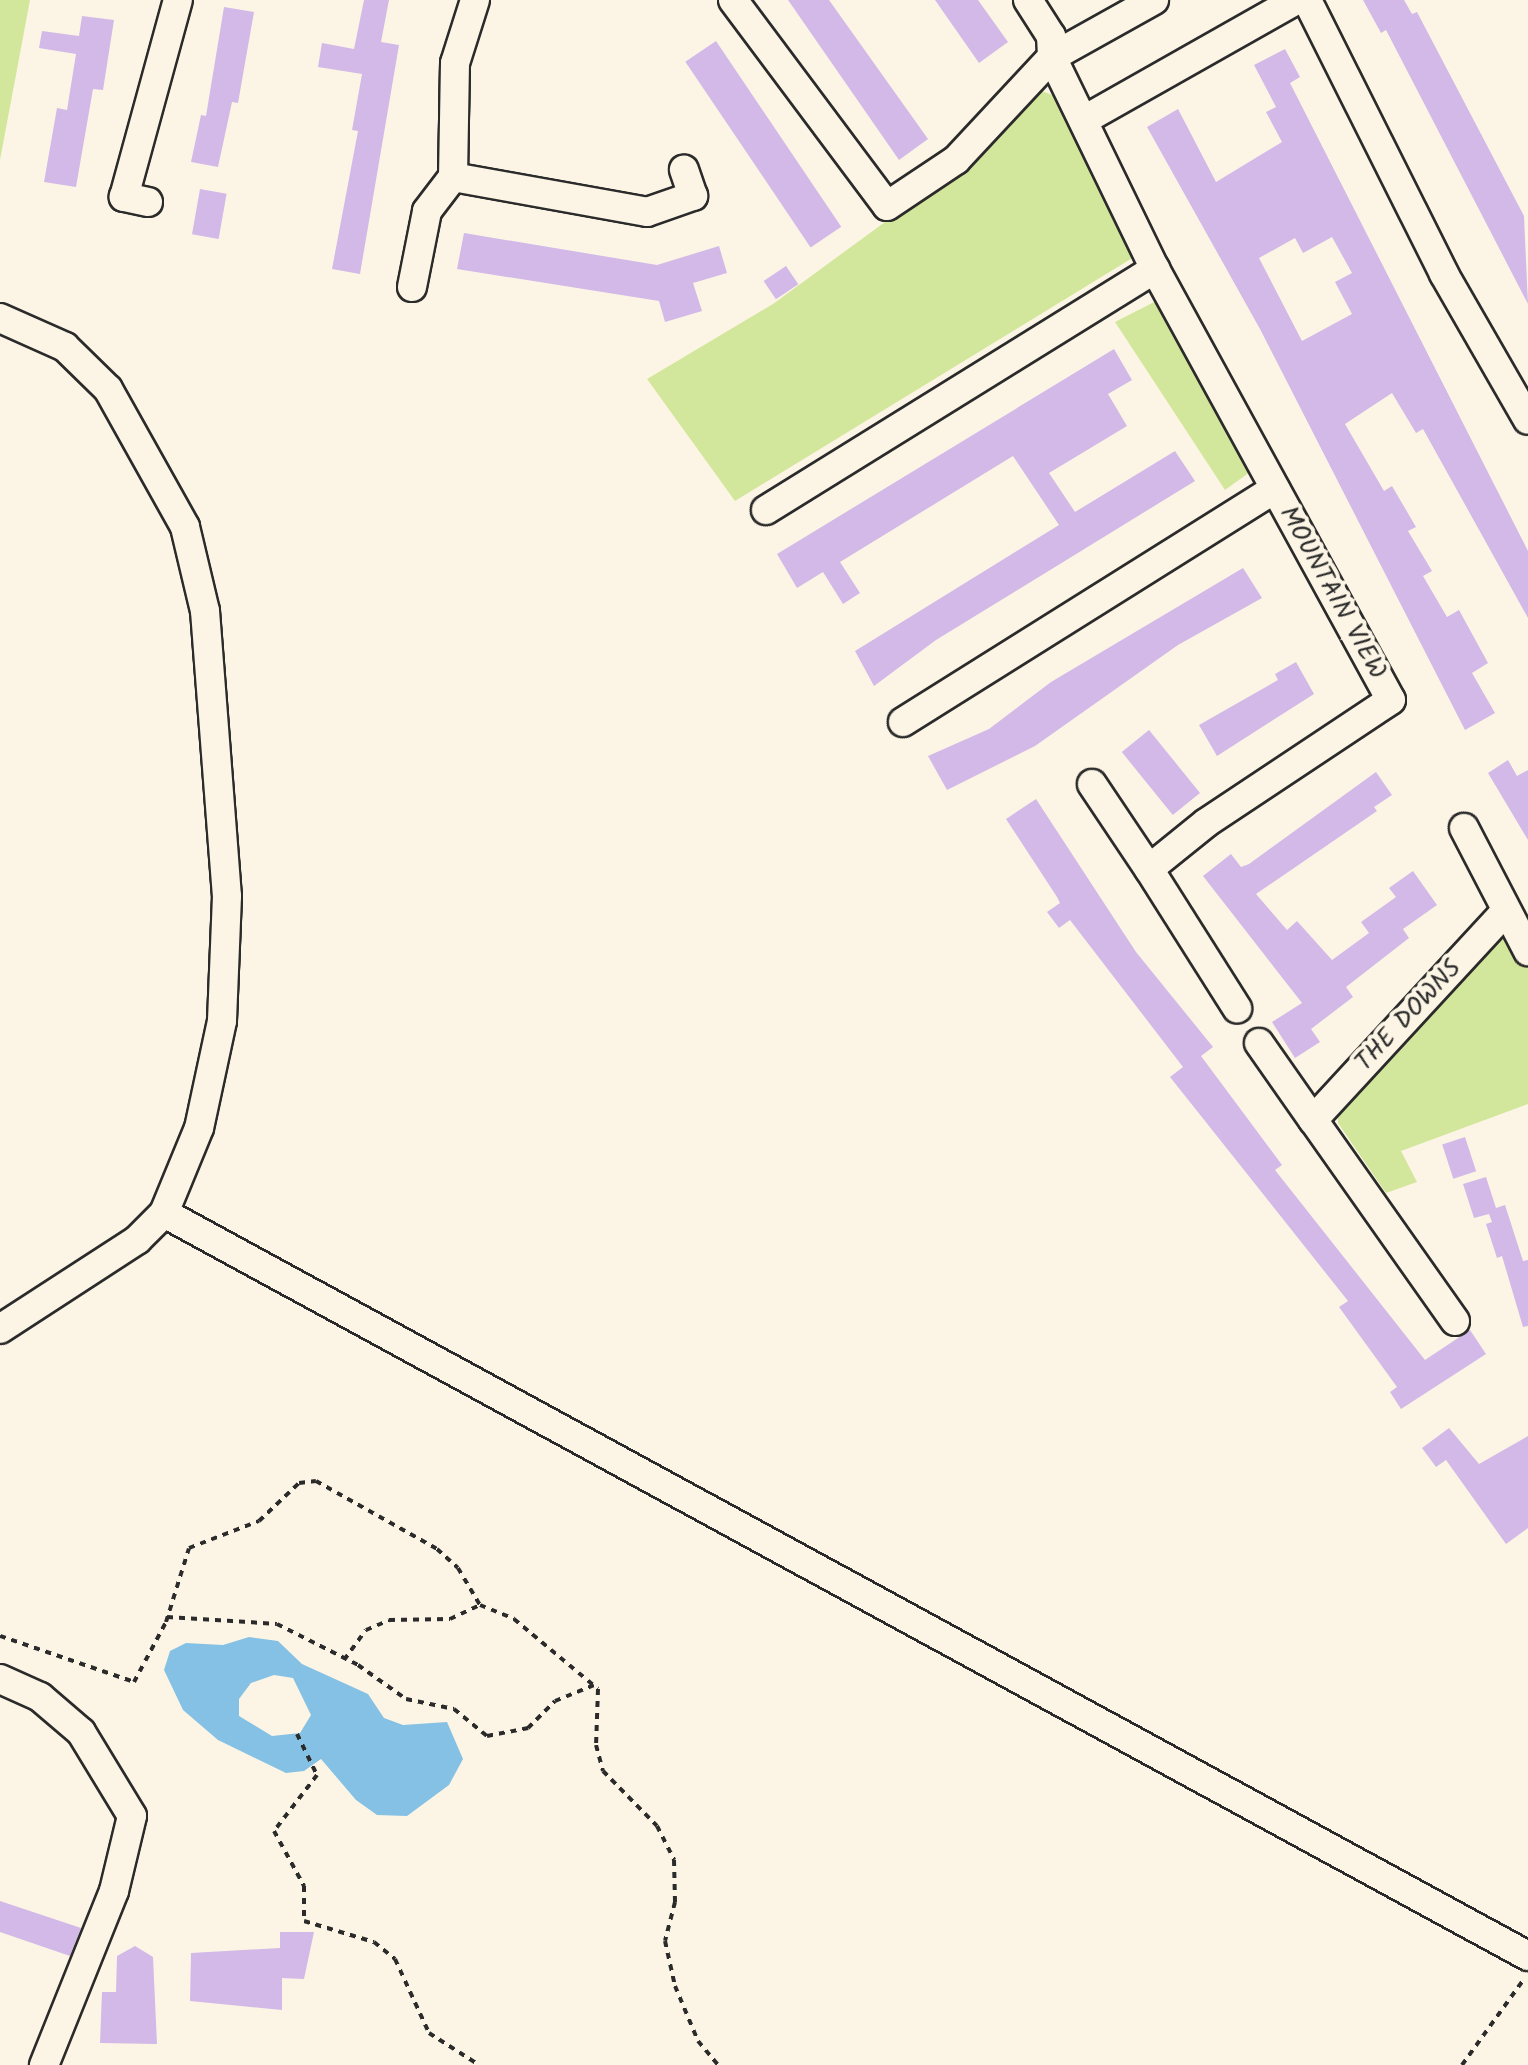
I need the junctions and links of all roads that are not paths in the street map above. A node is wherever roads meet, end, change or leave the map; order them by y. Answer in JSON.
{"nodes":[{"id":1,"x":178,"y":0,"type":"edge"},
{"id":2,"x":475,"y":0,"type":"edge"},
{"id":3,"x":733,"y":0,"type":"edge"},
{"id":4,"x":1028,"y":0,"type":"edge"},
{"id":5,"x":1154,"y":0,"type":"edge"},
{"id":6,"x":1296,"y":0,"type":"edge"},
{"id":7,"x":1307,"y":0,"type":"edge"},
{"id":8,"x":1052,"y":57,"type":"junction"},
{"id":9,"x":1084,"y":120,"type":"junction"},
{"id":10,"x":684,"y":170,"type":"dead end"},
{"id":11,"x":453,"y":177,"type":"junction"},
{"id":12,"x":148,"y":202,"type":"dead end"},
{"id":13,"x":1155,"y":269,"type":"junction"},
{"id":14,"x":412,"y":287,"type":"dead end"},
{"id":15,"x":0,"y":318,"type":"edge"},
{"id":16,"x":1528,"y":420,"type":"edge"},
{"id":17,"x":1275,"y":489,"type":"junction"},
{"id":18,"x":766,"y":510,"type":"dead end"},
{"id":19,"x":903,"y":722,"type":"dead end"},
{"id":20,"x":1092,"y":784,"type":"dead end"},
{"id":21,"x":1464,"y":828,"type":"dead end"},
{"id":22,"x":1149,"y":869,"type":"junction"},
{"id":23,"x":1505,"y":912,"type":"junction"},
{"id":24,"x":1528,"y":951,"type":"edge"},
{"id":25,"x":1237,"y":1008,"type":"dead end"},
{"id":26,"x":1259,"y":1043,"type":"dead end"},
{"id":27,"x":1313,"y":1120,"type":"junction"},
{"id":28,"x":164,"y":1213,"type":"junction"},
{"id":29,"x":1455,"y":1321,"type":"dead end"},
{"id":30,"x":0,"y":1329,"type":"edge"},
{"id":31,"x":0,"y":1679,"type":"edge"},
{"id":32,"x":1528,"y":1956,"type":"edge"},
{"id":33,"x":44,"y":2065,"type":"edge"}],
"edges":[{"from":1,"to":12,"type":"street"},
{"from":2,"to":11,"type":"street"},
{"from":3,"to":8,"type":"street"},
{"from":4,"to":8,"type":"street","name":"MOUNTAIN VIEW"},
{"from":5,"to":8,"type":"street"},
{"from":6,"to":9,"type":"street"},
{"from":7,"to":16,"type":"street"},
{"from":8,"to":9,"type":"street","name":"MOUNTAIN VIEW"},
{"from":9,"to":13,"type":"street","name":"MOUNTAIN VIEW"},
{"from":10,"to":11,"type":"street"},
{"from":11,"to":14,"type":"street"},
{"from":13,"to":17,"type":"street","name":"MOUNTAIN VIEW"},
{"from":13,"to":18,"type":"street"},
{"from":15,"to":28,"type":"street"},
{"from":17,"to":19,"type":"street"},
{"from":17,"to":22,"type":"street","name":"MOUNTAIN VIEW"},
{"from":20,"to":22,"type":"street"},
{"from":21,"to":23,"type":"street"},
{"from":22,"to":25,"type":"street"},
{"from":23,"to":24,"type":"street"},
{"from":23,"to":27,"type":"street","name":"THE DOWNS"},
{"from":26,"to":27,"type":"street"},
{"from":27,"to":29,"type":"street"},
{"from":28,"to":30,"type":"street"},
{"from":28,"to":32,"type":"street"},
{"from":31,"to":33,"type":"street"}]}
